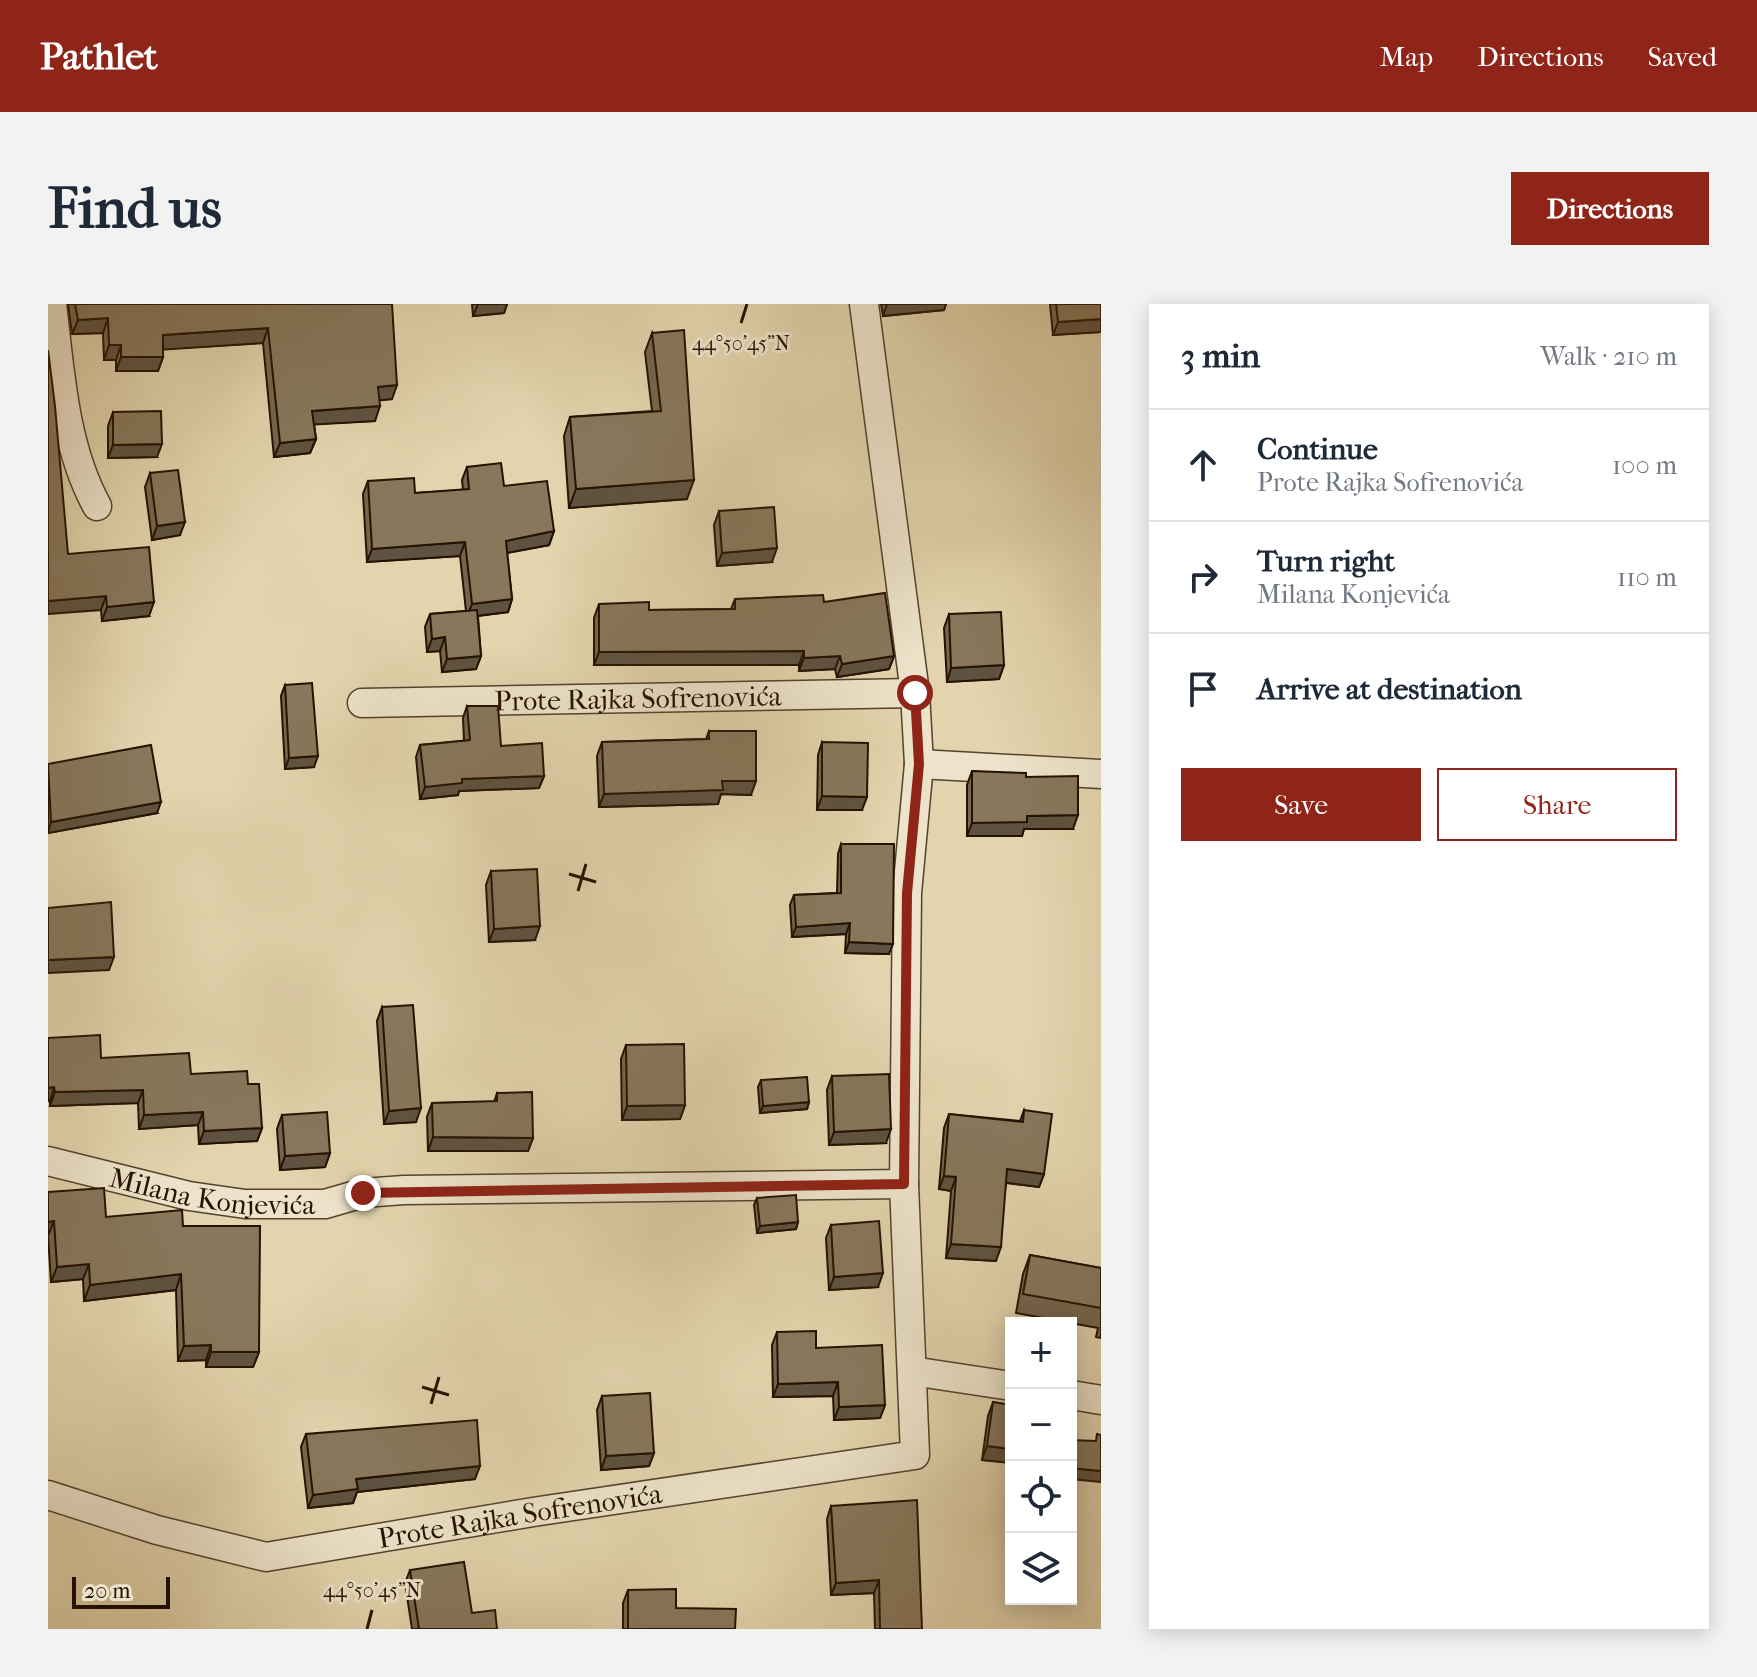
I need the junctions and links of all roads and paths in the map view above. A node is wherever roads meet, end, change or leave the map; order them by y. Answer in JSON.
{"nodes":[{"id":1,"x":52,"y":304,"type":"edge"},
{"id":2,"x":864,"y":304,"type":"edge"},
{"id":3,"x":97,"y":506,"type":"dead end"},
{"id":4,"x":915,"y":693,"type":"junction"},
{"id":5,"x":362,"y":703,"type":"dead end"},
{"id":6,"x":919,"y":764,"type":"junction"},
{"id":7,"x":1101,"y":774,"type":"edge"},
{"id":8,"x":48,"y":1161,"type":"edge"},
{"id":9,"x":904,"y":1184,"type":"junction"},
{"id":10,"x":912,"y":1371,"type":"junction"},
{"id":11,"x":1005,"y":1385,"type":"edge"},
{"id":12,"x":1077,"y":1396,"type":"edge"},
{"id":13,"x":1101,"y":1400,"type":"edge"},
{"id":14,"x":48,"y":1495,"type":"edge"}],
"edges":[{"from":1,"to":3,"type":"street"},
{"from":2,"to":4,"type":"street","name":"Prote Rajka Sofrenovića"},
{"from":4,"to":5,"type":"street","name":"Prote Rajka Sofrenovića"},
{"from":4,"to":6,"type":"street","name":"Prote Rajka Sofrenovića"},
{"from":6,"to":7,"type":"street"},
{"from":6,"to":9,"type":"street","name":"Prote Rajka Sofrenovića"},
{"from":8,"to":9,"type":"street","name":"Milana Konjevića"},
{"from":9,"to":10,"type":"street","name":"Prote Rajka Sofrenovića"},
{"from":10,"to":11,"type":"street"},
{"from":10,"to":14,"type":"street","name":"Prote Rajka Sofrenovića"},
{"from":12,"to":13,"type":"street"}]}
